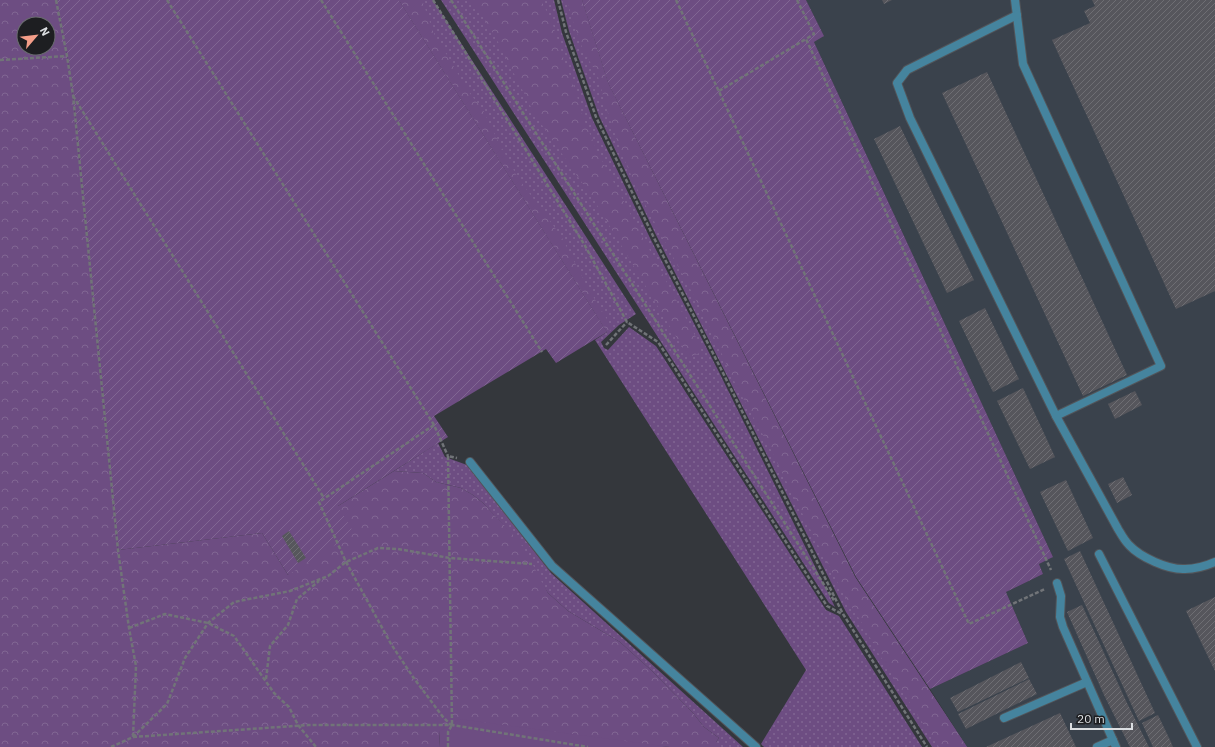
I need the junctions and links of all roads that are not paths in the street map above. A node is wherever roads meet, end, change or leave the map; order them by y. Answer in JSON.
{"nodes":[{"id":1,"x":1015,"y":0,"type":"edge"},
{"id":2,"x":1016,"y":15,"type":"junction"},
{"id":3,"x":1056,"y":416,"type":"junction"},
{"id":4,"x":470,"y":462,"type":"road end"},
{"id":5,"x":1099,"y":554,"type":"dead end"},
{"id":6,"x":1215,"y":562,"type":"edge"},
{"id":7,"x":1057,"y":584,"type":"road end"},
{"id":8,"x":1087,"y":682,"type":"junction"},
{"id":9,"x":1004,"y":718,"type":"dead end"},
{"id":10,"x":1114,"y":743,"type":"edge"},
{"id":11,"x":756,"y":747,"type":"edge"},
{"id":12,"x":1097,"y":747,"type":"edge"},
{"id":13,"x":1197,"y":747,"type":"edge"}],
"edges":[{"from":1,"to":2,"type":"street"},
{"from":2,"to":3,"type":"street"},
{"from":2,"to":3,"type":"street"},
{"from":3,"to":6,"type":"street"},
{"from":4,"to":11,"type":"street"},
{"from":5,"to":13,"type":"street"},
{"from":7,"to":8,"type":"street"},
{"from":8,"to":9,"type":"street"},
{"from":8,"to":10,"type":"street"},
{"from":10,"to":12,"type":"street"}]}
